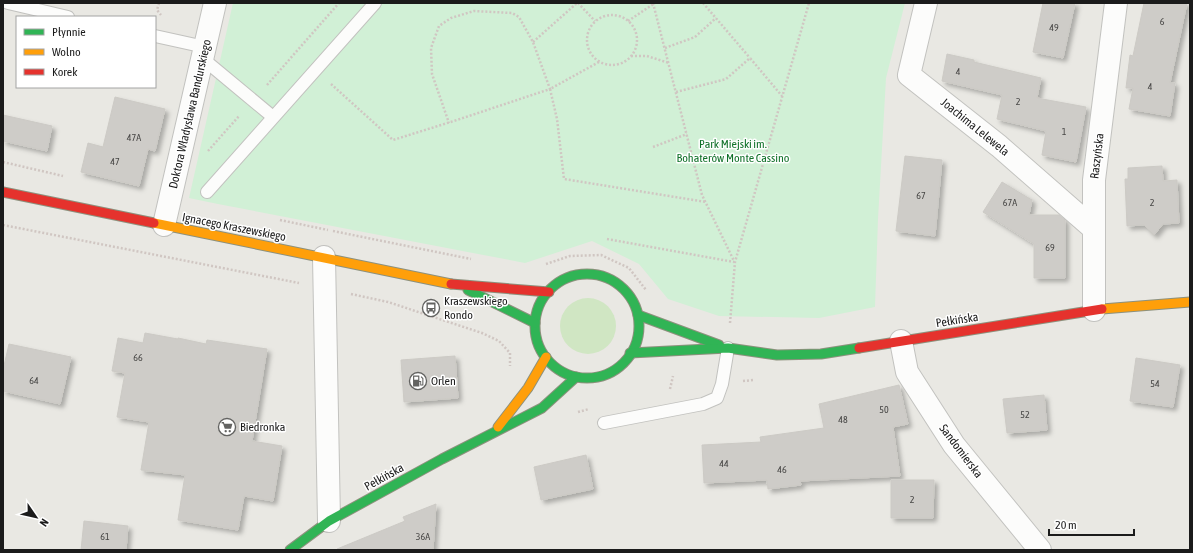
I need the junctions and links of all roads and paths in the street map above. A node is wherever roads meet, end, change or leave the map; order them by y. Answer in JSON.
{"nodes":[{"id":1,"x":8,"y":3,"type":"edge"},
{"id":2,"x":215,"y":3,"type":"edge"},
{"id":3,"x":374,"y":3,"type":"edge"},
{"id":4,"x":577,"y":3,"type":"edge"},
{"id":5,"x":653,"y":3,"type":"edge"},
{"id":6,"x":703,"y":3,"type":"edge"},
{"id":7,"x":809,"y":3,"type":"edge"},
{"id":8,"x":926,"y":3,"type":"edge"},
{"id":9,"x":1116,"y":3,"type":"edge"},
{"id":10,"x":64,"y":16,"type":"edge"},
{"id":11,"x":716,"y":18,"type":"junction"},
{"id":12,"x":595,"y":21,"type":"junction"},
{"id":13,"x":628,"y":21,"type":"junction"},
{"id":14,"x":156,"y":36,"type":"edge"},
{"id":15,"x":533,"y":42,"type":"junction"},
{"id":16,"x":665,"y":48,"type":"junction"},
{"id":17,"x":204,"y":52,"type":"junction"},
{"id":18,"x":630,"y":56,"type":"junction"},
{"id":19,"x":750,"y":58,"type":"junction"},
{"id":20,"x":599,"y":62,"type":"junction"},
{"id":21,"x":669,"y":63,"type":"junction"},
{"id":22,"x":315,"y":69,"type":"junction"},
{"id":23,"x":550,"y":89,"type":"junction"},
{"id":24,"x":676,"y":92,"type":"junction"},
{"id":25,"x":782,"y":96,"type":"junction"},
{"id":26,"x":273,"y":117,"type":"junction"},
{"id":27,"x":449,"y":123,"type":"junction"},
{"id":28,"x":687,"y":134,"type":"junction"},
{"id":29,"x":653,"y":147,"type":"dead end"},
{"id":30,"x":3,"y":192,"type":"edge"},
{"id":31,"x":207,"y":192,"type":"dead end"},
{"id":32,"x":706,"y":202,"type":"junction"},
{"id":33,"x":280,"y":220,"type":"dead end"},
{"id":34,"x":3,"y":225,"type":"edge"},
{"id":35,"x":164,"y":225,"type":"junction"},
{"id":36,"x":1094,"y":229,"type":"junction"},
{"id":37,"x":606,"y":239,"type":"dead end"},
{"id":38,"x":324,"y":257,"type":"junction"},
{"id":39,"x":478,"y":260,"type":"dead end"},
{"id":40,"x":735,"y":262,"type":"junction"},
{"id":41,"x":541,"y":266,"type":"dead end"},
{"id":42,"x":460,"y":286,"type":"junction"},
{"id":43,"x":324,"y":289,"type":"junction"},
{"id":44,"x":549,"y":292,"type":"junction"},
{"id":45,"x":650,"y":293,"type":"dead end"},
{"id":46,"x":1190,"y":302,"type":"edge"},
{"id":47,"x":1094,"y":310,"type":"junction"},
{"id":48,"x":638,"y":315,"type":"junction"},
{"id":49,"x":535,"y":323,"type":"junction"},
{"id":50,"x":730,"y":323,"type":"dead end"},
{"id":51,"x":901,"y":341,"type":"junction"},
{"id":52,"x":728,"y":348,"type":"junction"},
{"id":53,"x":630,"y":353,"type":"junction"},
{"id":54,"x":546,"y":357,"type":"junction"},
{"id":55,"x":511,"y":371,"type":"dead end"},
{"id":56,"x":576,"y":377,"type":"junction"},
{"id":57,"x":604,"y":423,"type":"dead end"},
{"id":58,"x":495,"y":431,"type":"junction"},
{"id":59,"x":329,"y":521,"type":"junction"},
{"id":60,"x":290,"y":550,"type":"edge"},
{"id":61,"x":1040,"y":550,"type":"edge"}],
"edges":[{"from":1,"to":10,"type":"lane"},
{"from":2,"to":17,"type":"street","name":"Doktora Władysława Bandurskiego"},
{"from":3,"to":22,"type":"lane"},
{"from":4,"to":12,"type":"path"},
{"from":4,"to":15,"type":"path"},
{"from":5,"to":13,"type":"path"},
{"from":5,"to":16,"type":"path"},
{"from":6,"to":11,"type":"path"},
{"from":7,"to":25,"type":"path"},
{"from":8,"to":36,"type":"street","name":"Joachima Lelewela"},
{"from":9,"to":36,"type":"street","name":"Raszyńska"},
{"from":11,"to":16,"type":"path"},
{"from":11,"to":19,"type":"path"},
{"from":12,"to":13,"type":"path"},
{"from":12,"to":20,"type":"path"},
{"from":13,"to":18,"type":"path"},
{"from":14,"to":17,"type":"lane"},
{"from":15,"to":23,"type":"path"},
{"from":15,"to":27,"type":"path"},
{"from":16,"to":21,"type":"path"},
{"from":17,"to":26,"type":"lane"},
{"from":17,"to":35,"type":"street","name":"Doktora Władysława Bandurskiego"},
{"from":18,"to":20,"type":"path"},
{"from":18,"to":21,"type":"path"},
{"from":19,"to":24,"type":"path"},
{"from":19,"to":25,"type":"path"},
{"from":20,"to":23,"type":"path"},
{"from":21,"to":24,"type":"path"},
{"from":22,"to":26,"type":"lane"},
{"from":22,"to":27,"type":"path"},
{"from":23,"to":27,"type":"path"},
{"from":23,"to":32,"type":"path"},
{"from":24,"to":28,"type":"path"},
{"from":25,"to":40,"type":"path"},
{"from":26,"to":31,"type":"lane"},
{"from":28,"to":29,"type":"path"},
{"from":28,"to":32,"type":"path"},
{"from":30,"to":35,"type":"street","name":"Ignacego Kraszewskiego"},
{"from":32,"to":40,"type":"path"},
{"from":33,"to":39,"type":"path"},
{"from":34,"to":43,"type":"path"},
{"from":35,"to":38,"type":"street","name":"Ignacego Kraszewskiego"},
{"from":36,"to":47,"type":"street","name":"Raszyńska"},
{"from":37,"to":40,"type":"path"},
{"from":38,"to":42,"type":"street","name":"Ignacego Kraszewskiego"},
{"from":38,"to":43,"type":"street"},
{"from":40,"to":50,"type":"path"},
{"from":41,"to":45,"type":"path"},
{"from":42,"to":44,"type":"street","name":"Ignacego Kraszewskiego"},
{"from":42,"to":49,"type":"street","name":"Ignacego Kraszewskiego"},
{"from":43,"to":55,"type":"path"},
{"from":43,"to":59,"type":"street"},
{"from":44,"to":48,"type":"street"},
{"from":44,"to":49,"type":"street"},
{"from":46,"to":47,"type":"street","name":"Pełkińska"},
{"from":47,"to":51,"type":"street","name":"Pełkińska"},
{"from":48,"to":52,"type":"street","name":"Pełkińska"},
{"from":48,"to":53,"type":"street"},
{"from":49,"to":54,"type":"street"},
{"from":51,"to":52,"type":"street","name":"Pełkińska"},
{"from":51,"to":61,"type":"street","name":"Sandomierska"},
{"from":52,"to":53,"type":"street","name":"Pełkińska"},
{"from":52,"to":57,"type":"lane"},
{"from":53,"to":56,"type":"street"},
{"from":54,"to":56,"type":"street"},
{"from":54,"to":58,"type":"street","name":"Pełkińska"},
{"from":56,"to":58,"type":"street","name":"Pełkińska"},
{"from":58,"to":59,"type":"street","name":"Pełkińska"},
{"from":59,"to":60,"type":"street","name":"Pełkińska"}]}
